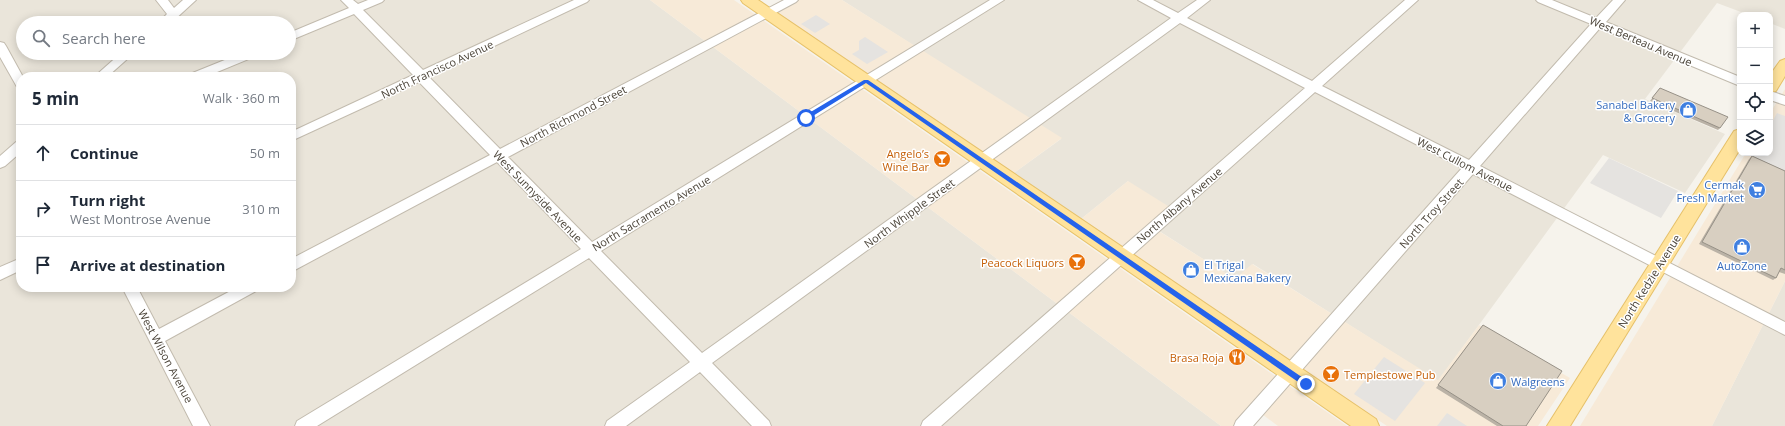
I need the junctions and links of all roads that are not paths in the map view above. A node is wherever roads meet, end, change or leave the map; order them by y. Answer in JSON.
{"nodes":[{"id":1,"x":162,"y":0,"type":"edge"},
{"id":2,"x":190,"y":0,"type":"edge"},
{"id":3,"x":378,"y":0,"type":"edge"},
{"id":4,"x":583,"y":0,"type":"edge"},
{"id":5,"x":748,"y":0,"type":"edge"},
{"id":6,"x":792,"y":0,"type":"edge"},
{"id":7,"x":998,"y":0,"type":"edge"},
{"id":8,"x":1144,"y":0,"type":"edge"},
{"id":9,"x":1204,"y":0,"type":"edge"},
{"id":10,"x":1412,"y":0,"type":"edge"},
{"id":11,"x":1542,"y":0,"type":"edge"},
{"id":12,"x":1619,"y":0,"type":"edge"},
{"id":13,"x":352,"y":5,"type":"edge"},
{"id":14,"x":767,"y":13,"type":"junction"},
{"id":15,"x":173,"y":15,"type":"joint"},
{"id":16,"x":1179,"y":18,"type":"junction"},
{"id":17,"x":1598,"y":23,"type":"junction"},
{"id":18,"x":296,"y":33,"type":"edge"},
{"id":19,"x":0,"y":46,"type":"edge"},
{"id":20,"x":120,"y":60,"type":"edge"},
{"id":21,"x":235,"y":60,"type":"edge"},
{"id":22,"x":1785,"y":64,"type":"edge"},
{"id":23,"x":106,"y":72,"type":"edge"},
{"id":24,"x":206,"y":72,"type":"edge"},
{"id":25,"x":16,"y":75,"type":"edge"},
{"id":26,"x":421,"y":76,"type":"junction"},
{"id":27,"x":866,"y":81,"type":"junction"},
{"id":28,"x":1737,"y":81,"type":"edge"},
{"id":29,"x":1772,"y":84,"type":"edge"},
{"id":30,"x":1314,"y":87,"type":"junction"},
{"id":31,"x":1773,"y":96,"type":"edge"},
{"id":32,"x":1785,"y":101,"type":"edge"},
{"id":33,"x":296,"y":135,"type":"edge"},
{"id":34,"x":1737,"y":140,"type":"edge"},
{"id":35,"x":16,"y":149,"type":"edge"},
{"id":36,"x":499,"y":156,"type":"junction"},
{"id":37,"x":982,"y":161,"type":"junction"},
{"id":38,"x":0,"y":163,"type":"edge"},
{"id":39,"x":1472,"y":167,"type":"junction"},
{"id":40,"x":590,"y":250,"type":"junction"},
{"id":41,"x":1121,"y":256,"type":"junction"},
{"id":42,"x":296,"y":263,"type":"edge"},
{"id":43,"x":1659,"y":264,"type":"junction"},
{"id":44,"x":16,"y":266,"type":"edge"},
{"id":45,"x":0,"y":274,"type":"edge"},
{"id":46,"x":132,"y":292,"type":"edge"},
{"id":47,"x":242,"y":292,"type":"edge"},
{"id":48,"x":1785,"y":329,"type":"edge"},
{"id":49,"x":156,"y":338,"type":"junction"},
{"id":50,"x":701,"y":363,"type":"junction"},
{"id":51,"x":1290,"y":372,"type":"junction"},
{"id":52,"x":202,"y":426,"type":"edge"},
{"id":53,"x":303,"y":426,"type":"edge"},
{"id":54,"x":613,"y":426,"type":"edge"},
{"id":55,"x":763,"y":426,"type":"edge"},
{"id":56,"x":929,"y":426,"type":"edge"},
{"id":57,"x":1242,"y":426,"type":"edge"},
{"id":58,"x":1368,"y":426,"type":"edge"},
{"id":59,"x":1558,"y":426,"type":"edge"}],
"edges":[{"from":1,"to":15,"type":"street"},
{"from":2,"to":15,"type":"street"},
{"from":3,"to":13,"type":"street"},
{"from":4,"to":26,"type":"street","name":"North Francisco Avenue"},
{"from":5,"to":14,"type":"main road"},
{"from":6,"to":14,"type":"street","name":"North Richmond Street"},
{"from":7,"to":27,"type":"street","name":"North Sacramento Avenue"},
{"from":8,"to":16,"type":"street","name":"West Cullom Avenue"},
{"from":9,"to":16,"type":"street","name":"North Whipple Street"},
{"from":10,"to":30,"type":"street","name":"North Albany Avenue"},
{"from":11,"to":17,"type":"street","name":"West Berteau Avenue"},
{"from":12,"to":17,"type":"street","name":"North Troy Street"},
{"from":13,"to":18,"type":"street"},
{"from":13,"to":26,"type":"street","name":"West Sunnyside Avenue"},
{"from":14,"to":27,"type":"main road"},
{"from":14,"to":36,"type":"street","name":"North Richmond Street"},
{"from":16,"to":30,"type":"street","name":"West Cullom Avenue"},
{"from":16,"to":37,"type":"street","name":"North Whipple Street"},
{"from":17,"to":28,"type":"street","name":"West Berteau Avenue"},
{"from":17,"to":39,"type":"street","name":"North Troy Street"},
{"from":19,"to":25,"type":"street"},
{"from":20,"to":23,"type":"street"},
{"from":21,"to":24,"type":"street"},
{"from":22,"to":29,"type":"main road"},
{"from":26,"to":33,"type":"street","name":"North Francisco Avenue"},
{"from":26,"to":36,"type":"street","name":"West Sunnyside Avenue"},
{"from":27,"to":37,"type":"main road"},
{"from":27,"to":40,"type":"street","name":"North Sacramento Avenue"},
{"from":30,"to":39,"type":"street","name":"West Cullom Avenue"},
{"from":30,"to":41,"type":"street","name":"North Albany Avenue"},
{"from":31,"to":32,"type":"street"},
{"from":34,"to":43,"type":"main road","name":"North Kedzie Avenue"},
{"from":35,"to":38,"type":"street"},
{"from":36,"to":40,"type":"street","name":"West Sunnyside Avenue"},
{"from":36,"to":42,"type":"street","name":"North Richmond Street"},
{"from":37,"to":41,"type":"main road"},
{"from":37,"to":50,"type":"street","name":"North Whipple Street"},
{"from":39,"to":43,"type":"street","name":"West Cullom Avenue"},
{"from":39,"to":51,"type":"street","name":"North Troy Street"},
{"from":40,"to":50,"type":"street","name":"West Sunnyside Avenue"},
{"from":40,"to":53,"type":"street","name":"North Sacramento Avenue"},
{"from":41,"to":51,"type":"main road"},
{"from":41,"to":56,"type":"street","name":"North Albany Avenue"},
{"from":43,"to":48,"type":"street","name":"West Cullom Avenue"},
{"from":43,"to":59,"type":"main road","name":"North Kedzie Avenue"},
{"from":44,"to":45,"type":"street"},
{"from":46,"to":49,"type":"street","name":"West Wilson Avenue"},
{"from":47,"to":49,"type":"street"},
{"from":49,"to":52,"type":"street","name":"West Wilson Avenue"},
{"from":50,"to":54,"type":"street","name":"North Whipple Street"},
{"from":50,"to":55,"type":"street","name":"West Sunnyside Avenue"},
{"from":51,"to":57,"type":"street","name":"North Troy Street"},
{"from":51,"to":58,"type":"main road"}]}
